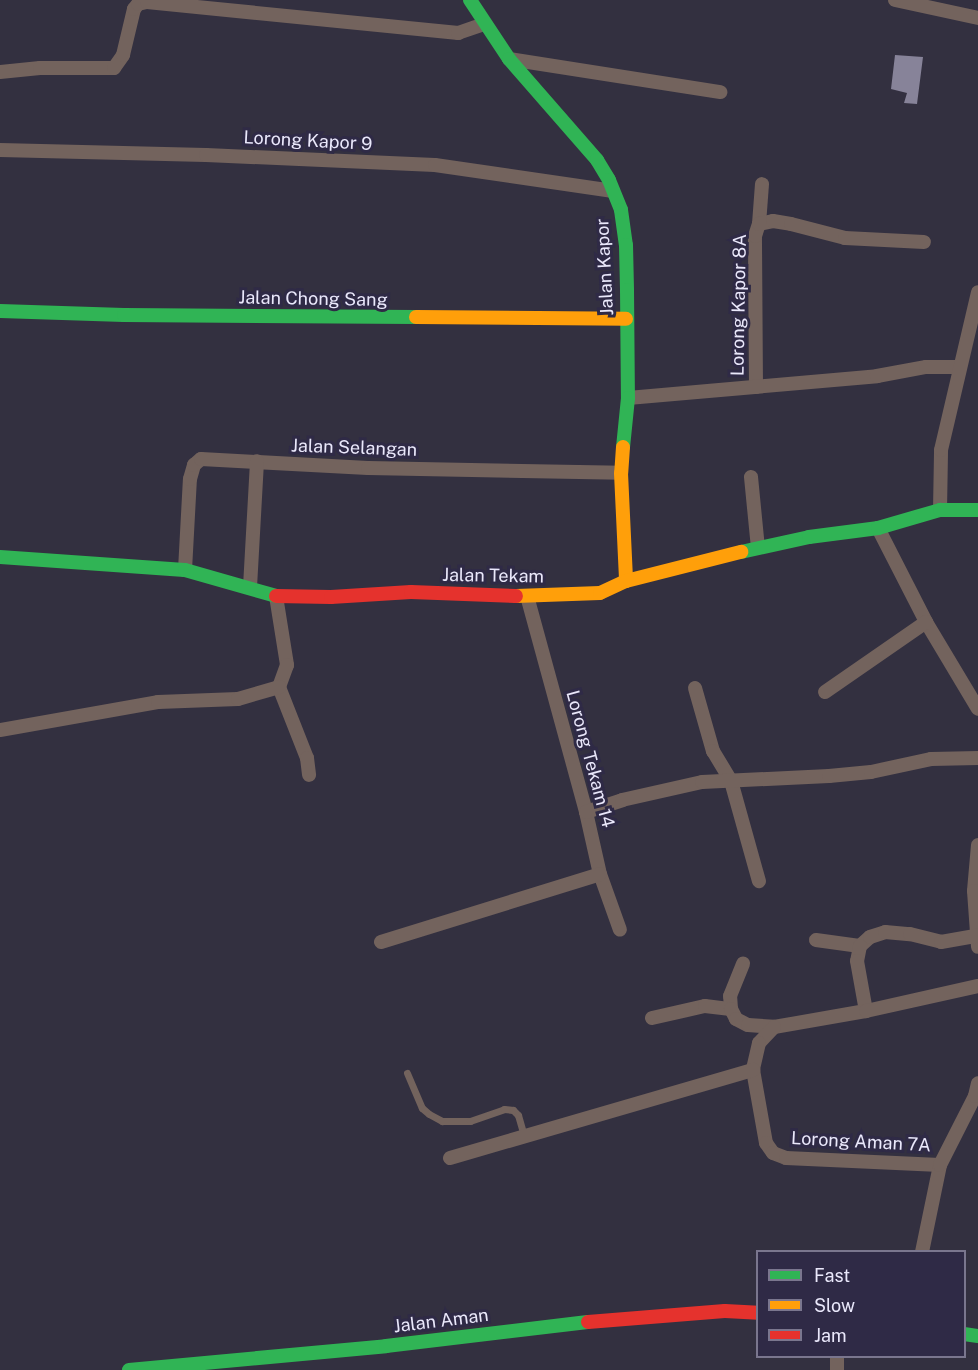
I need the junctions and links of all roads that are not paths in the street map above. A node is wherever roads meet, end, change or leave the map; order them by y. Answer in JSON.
{"nodes":[{"id":1,"x":470,"y":0,"type":"edge"},
{"id":2,"x":895,"y":0,"type":"edge"},
{"id":3,"x":978,"y":18,"type":"edge"},
{"id":4,"x":484,"y":24,"type":"junction"},
{"id":5,"x":509,"y":58,"type":"junction"},
{"id":6,"x":0,"y":72,"type":"edge"},
{"id":7,"x":720,"y":92,"type":"dead end"},
{"id":8,"x":0,"y":150,"type":"edge"},
{"id":9,"x":762,"y":184,"type":"dead end"},
{"id":10,"x":613,"y":190,"type":"junction"},
{"id":11,"x":759,"y":224,"type":"junction"},
{"id":12,"x":924,"y":242,"type":"dead end"},
{"id":13,"x":978,"y":292,"type":"edge"},
{"id":14,"x":0,"y":311,"type":"edge"},
{"id":15,"x":626,"y":319,"type":"junction"},
{"id":16,"x":959,"y":367,"type":"junction"},
{"id":17,"x":756,"y":387,"type":"junction"},
{"id":18,"x":628,"y":398,"type":"junction"},
{"id":19,"x":257,"y":461,"type":"junction"},
{"id":20,"x":621,"y":473,"type":"junction"},
{"id":21,"x":751,"y":477,"type":"dead end"},
{"id":22,"x":940,"y":510,"type":"junction"},
{"id":23,"x":978,"y":510,"type":"edge"},
{"id":24,"x":878,"y":528,"type":"junction"},
{"id":25,"x":758,"y":549,"type":"junction"},
{"id":26,"x":0,"y":557,"type":"edge"},
{"id":27,"x":185,"y":570,"type":"junction"},
{"id":28,"x":626,"y":581,"type":"junction"},
{"id":29,"x":250,"y":587,"type":"junction"},
{"id":30,"x":276,"y":596,"type":"junction"},
{"id":31,"x":527,"y":596,"type":"junction"},
{"id":32,"x":926,"y":622,"type":"junction"},
{"id":33,"x":972,"y":683,"type":"edge"},
{"id":34,"x":279,"y":687,"type":"junction"},
{"id":35,"x":695,"y":688,"type":"dead end"},
{"id":36,"x":825,"y":692,"type":"dead end"},
{"id":37,"x":978,"y":709,"type":"edge"},
{"id":38,"x":0,"y":730,"type":"edge"},
{"id":39,"x":978,"y":758,"type":"edge"},
{"id":40,"x":309,"y":775,"type":"dead end"},
{"id":41,"x":731,"y":781,"type":"junction"},
{"id":42,"x":586,"y":812,"type":"junction"},
{"id":43,"x":978,"y":848,"type":"edge"},
{"id":44,"x":600,"y":874,"type":"junction"},
{"id":45,"x":759,"y":881,"type":"dead end"},
{"id":46,"x":620,"y":930,"type":"dead end"},
{"id":47,"x":816,"y":940,"type":"dead end"},
{"id":48,"x":381,"y":942,"type":"dead end"},
{"id":49,"x":977,"y":942,"type":"edge"},
{"id":50,"x":860,"y":946,"type":"junction"},
{"id":51,"x":744,"y":963,"type":"dead end"},
{"id":52,"x":978,"y":986,"type":"edge"},
{"id":53,"x":731,"y":1009,"type":"junction"},
{"id":54,"x":866,"y":1011,"type":"junction"},
{"id":55,"x":652,"y":1018,"type":"dead end"},
{"id":56,"x":774,"y":1027,"type":"junction"},
{"id":57,"x":753,"y":1070,"type":"junction"},
{"id":58,"x":407,"y":1072,"type":"dead end"},
{"id":59,"x":978,"y":1083,"type":"edge"},
{"id":60,"x":524,"y":1136,"type":"junction"},
{"id":61,"x":450,"y":1158,"type":"dead end"},
{"id":62,"x":940,"y":1165,"type":"junction"},
{"id":63,"x":922,"y":1250,"type":"edge"},
{"id":64,"x":756,"y":1313,"type":"edge"},
{"id":65,"x":225,"y":1365,"type":"edge"},
{"id":66,"x":129,"y":1370,"type":"edge"}],
"edges":[{"from":1,"to":4,"type":"street","name":"Jalan Kapor"},
{"from":2,"to":3,"type":"street"},
{"from":4,"to":5,"type":"street","name":"Jalan Kapor"},
{"from":4,"to":6,"type":"street"},
{"from":5,"to":7,"type":"street"},
{"from":5,"to":10,"type":"street","name":"Jalan Kapor"},
{"from":8,"to":10,"type":"street","name":"Lorong Kapor 9"},
{"from":9,"to":11,"type":"street","name":"Lorong Kapor 8A"},
{"from":10,"to":15,"type":"street","name":"Jalan Kapor"},
{"from":11,"to":12,"type":"street","name":"Lorong Kapor 8A"},
{"from":11,"to":17,"type":"street","name":"Lorong Kapor 8A"},
{"from":13,"to":16,"type":"street"},
{"from":14,"to":15,"type":"street","name":"Jalan Chong Sang"},
{"from":15,"to":18,"type":"street","name":"Jalan Kapor"},
{"from":16,"to":17,"type":"street"},
{"from":16,"to":22,"type":"street"},
{"from":17,"to":18,"type":"street"},
{"from":18,"to":20,"type":"street","name":"Jalan Kapor"},
{"from":19,"to":20,"type":"street","name":"Jalan Selangan"},
{"from":19,"to":27,"type":"street","name":"Jalan Selangan"},
{"from":19,"to":29,"type":"street"},
{"from":20,"to":28,"type":"street","name":"Jalan Kapor"},
{"from":21,"to":25,"type":"street"},
{"from":22,"to":23,"type":"street","name":"Jalan Tekam"},
{"from":22,"to":24,"type":"street","name":"Jalan Tekam"},
{"from":24,"to":25,"type":"street","name":"Jalan Tekam"},
{"from":24,"to":32,"type":"street"},
{"from":25,"to":28,"type":"street","name":"Jalan Tekam"},
{"from":26,"to":27,"type":"street","name":"Jalan Tekam"},
{"from":27,"to":29,"type":"street","name":"Jalan Tekam"},
{"from":28,"to":31,"type":"street","name":"Jalan Tekam"},
{"from":29,"to":30,"type":"street","name":"Jalan Tekam"},
{"from":30,"to":31,"type":"street","name":"Jalan Tekam"},
{"from":30,"to":34,"type":"street"},
{"from":31,"to":42,"type":"street","name":"Lorong Tekam 14"},
{"from":32,"to":33,"type":"street"},
{"from":32,"to":36,"type":"street"},
{"from":33,"to":37,"type":"street"},
{"from":34,"to":38,"type":"street"},
{"from":34,"to":40,"type":"street"},
{"from":35,"to":41,"type":"street"},
{"from":39,"to":41,"type":"street"},
{"from":41,"to":42,"type":"street"},
{"from":41,"to":45,"type":"street"},
{"from":42,"to":44,"type":"street","name":"Lorong Tekam 14"},
{"from":43,"to":49,"type":"street"},
{"from":44,"to":46,"type":"street","name":"Lorong Tekam 14"},
{"from":44,"to":48,"type":"street"},
{"from":47,"to":50,"type":"street"},
{"from":49,"to":50,"type":"street"},
{"from":50,"to":54,"type":"street"},
{"from":51,"to":53,"type":"street"},
{"from":52,"to":54,"type":"street"},
{"from":53,"to":55,"type":"street"},
{"from":53,"to":56,"type":"street"},
{"from":54,"to":56,"type":"street"},
{"from":56,"to":57,"type":"street","name":"Lorong Aman 7A"},
{"from":57,"to":60,"type":"street"},
{"from":57,"to":62,"type":"street","name":"Lorong Aman 7A"},
{"from":58,"to":60,"type":"lane"},
{"from":59,"to":62,"type":"street"},
{"from":60,"to":61,"type":"street"},
{"from":62,"to":63,"type":"street"},
{"from":64,"to":65,"type":"street","name":"Jalan Aman"},
{"from":65,"to":66,"type":"street","name":"Jalan Aman"}]}
